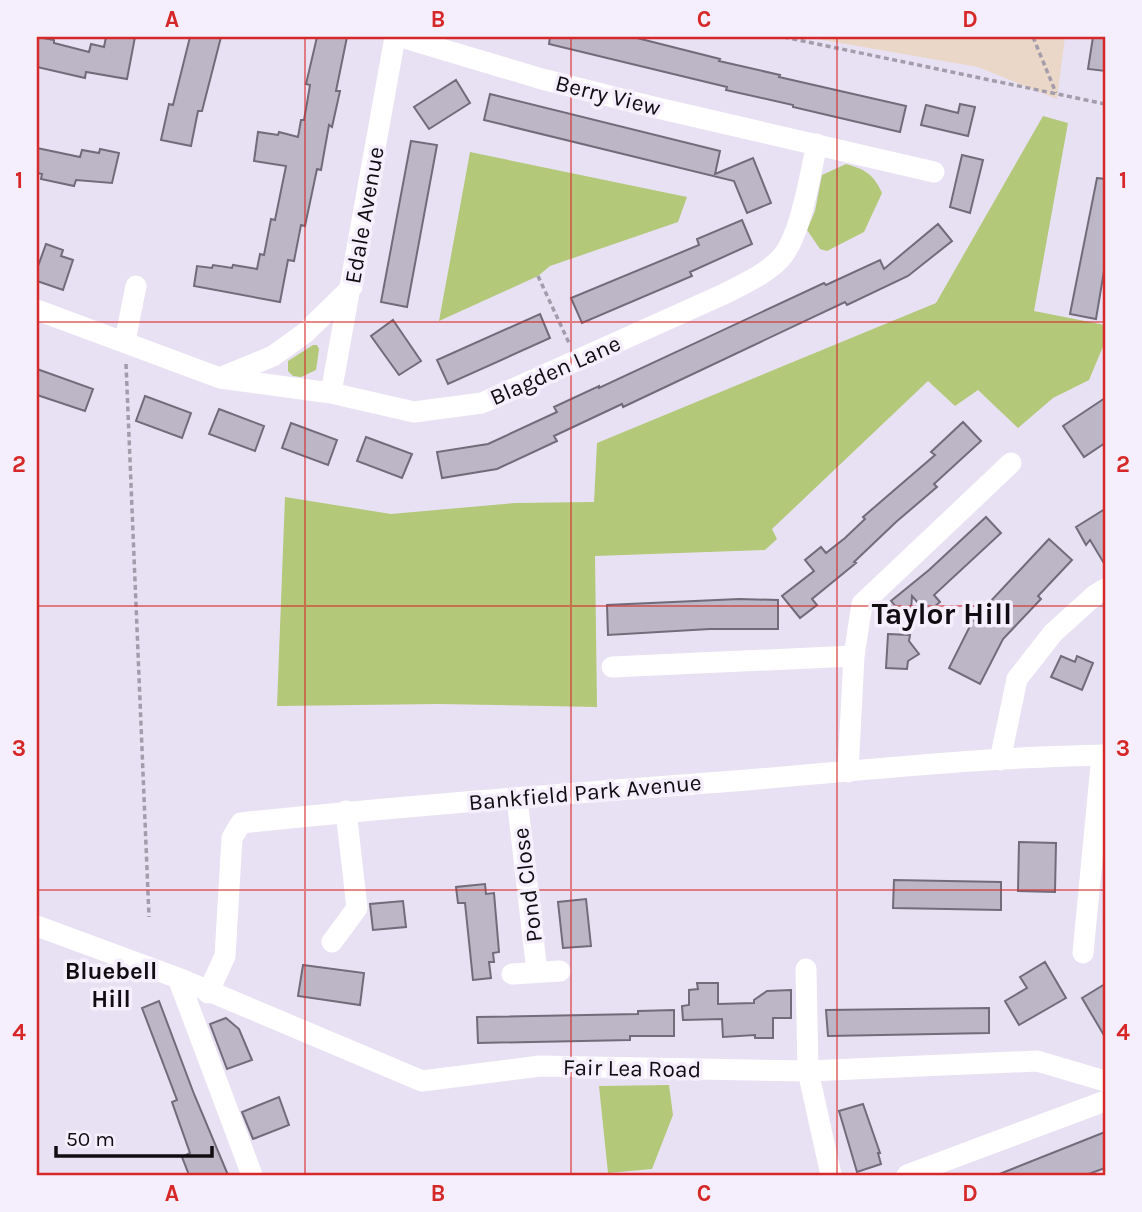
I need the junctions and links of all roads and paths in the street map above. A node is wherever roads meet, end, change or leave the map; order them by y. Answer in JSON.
{"nodes":[{"id":1,"x":395,"y":37,"type":"edge"},
{"id":2,"x":401,"y":37,"type":"edge"},
{"id":3,"x":784,"y":37,"type":"edge"},
{"id":4,"x":1033,"y":37,"type":"edge"},
{"id":5,"x":1056,"y":93,"type":"junction"},
{"id":6,"x":1105,"y":104,"type":"edge"},
{"id":7,"x":817,"y":144,"type":"junction"},
{"id":8,"x":934,"y":172,"type":"dead end"},
{"id":9,"x":538,"y":276,"type":"dead end"},
{"id":10,"x":136,"y":286,"type":"dead end"},
{"id":11,"x":352,"y":287,"type":"junction"},
{"id":12,"x":37,"y":310,"type":"edge"},
{"id":13,"x":125,"y":341,"type":"junction"},
{"id":14,"x":577,"y":360,"type":"junction"},
{"id":15,"x":220,"y":378,"type":"junction"},
{"id":16,"x":331,"y":393,"type":"junction"},
{"id":17,"x":1011,"y":463,"type":"dead end"},
{"id":18,"x":1105,"y":589,"type":"edge"},
{"id":19,"x":854,"y":656,"type":"junction"},
{"id":20,"x":612,"y":667,"type":"dead end"},
{"id":21,"x":1104,"y":755,"type":"edge"},
{"id":22,"x":1000,"y":760,"type":"junction"},
{"id":23,"x":848,"y":772,"type":"junction"},
{"id":24,"x":517,"y":798,"type":"junction"},
{"id":25,"x":346,"y":811,"type":"junction"},
{"id":26,"x":149,"y":917,"type":"dead end"},
{"id":27,"x":37,"y":926,"type":"edge"},
{"id":28,"x":332,"y":942,"type":"dead end"},
{"id":29,"x":1083,"y":953,"type":"dead end"},
{"id":30,"x":806,"y":969,"type":"dead end"},
{"id":31,"x":560,"y":971,"type":"dead end"},
{"id":32,"x":537,"y":972,"type":"junction"},
{"id":33,"x":512,"y":974,"type":"dead end"},
{"id":34,"x":178,"y":978,"type":"junction"},
{"id":35,"x":208,"y":993,"type":"junction"},
{"id":36,"x":808,"y":1071,"type":"junction"},
{"id":37,"x":1105,"y":1081,"type":"edge"},
{"id":38,"x":1105,"y":1101,"type":"edge"},
{"id":39,"x":252,"y":1175,"type":"edge"},
{"id":40,"x":831,"y":1175,"type":"edge"},
{"id":41,"x":907,"y":1175,"type":"edge"}],
"edges":[{"from":1,"to":11,"type":"street","name":"Edale Avenue"},
{"from":2,"to":7,"type":"street","name":"Berry View"},
{"from":3,"to":5,"type":"path"},
{"from":4,"to":5,"type":"path"},
{"from":5,"to":6,"type":"path"},
{"from":7,"to":8,"type":"street","name":"Berry View"},
{"from":7,"to":14,"type":"street","name":"Blagden Lane"},
{"from":9,"to":14,"type":"path"},
{"from":10,"to":13,"type":"street"},
{"from":11,"to":15,"type":"street"},
{"from":11,"to":16,"type":"street","name":"Edale Avenue"},
{"from":12,"to":13,"type":"street","name":"Blagden Lane"},
{"from":13,"to":15,"type":"street","name":"Blagden Lane"},
{"from":13,"to":26,"type":"path"},
{"from":14,"to":16,"type":"street","name":"Blagden Lane"},
{"from":15,"to":16,"type":"street","name":"Blagden Lane"},
{"from":17,"to":19,"type":"street"},
{"from":18,"to":22,"type":"street"},
{"from":19,"to":20,"type":"street"},
{"from":19,"to":23,"type":"street"},
{"from":21,"to":22,"type":"street","name":"Bankfield Park Avenue"},
{"from":21,"to":29,"type":"street"},
{"from":22,"to":23,"type":"street","name":"Bankfield Park Avenue"},
{"from":23,"to":24,"type":"street","name":"Bankfield Park Avenue"},
{"from":24,"to":25,"type":"street","name":"Bankfield Park Avenue"},
{"from":24,"to":32,"type":"street","name":"Pond Close"},
{"from":25,"to":28,"type":"street"},
{"from":25,"to":35,"type":"street","name":"Bankfield Park Avenue"},
{"from":27,"to":34,"type":"street","name":"Fair Lea Road"},
{"from":30,"to":36,"type":"street"},
{"from":31,"to":32,"type":"street","name":"Pond Close"},
{"from":32,"to":33,"type":"street","name":"Pond Close"},
{"from":34,"to":35,"type":"street","name":"Fair Lea Road"},
{"from":34,"to":39,"type":"street"},
{"from":35,"to":36,"type":"street","name":"Fair Lea Road"},
{"from":36,"to":37,"type":"street","name":"Fair Lea Road"},
{"from":36,"to":40,"type":"street"},
{"from":38,"to":41,"type":"street"}]}
